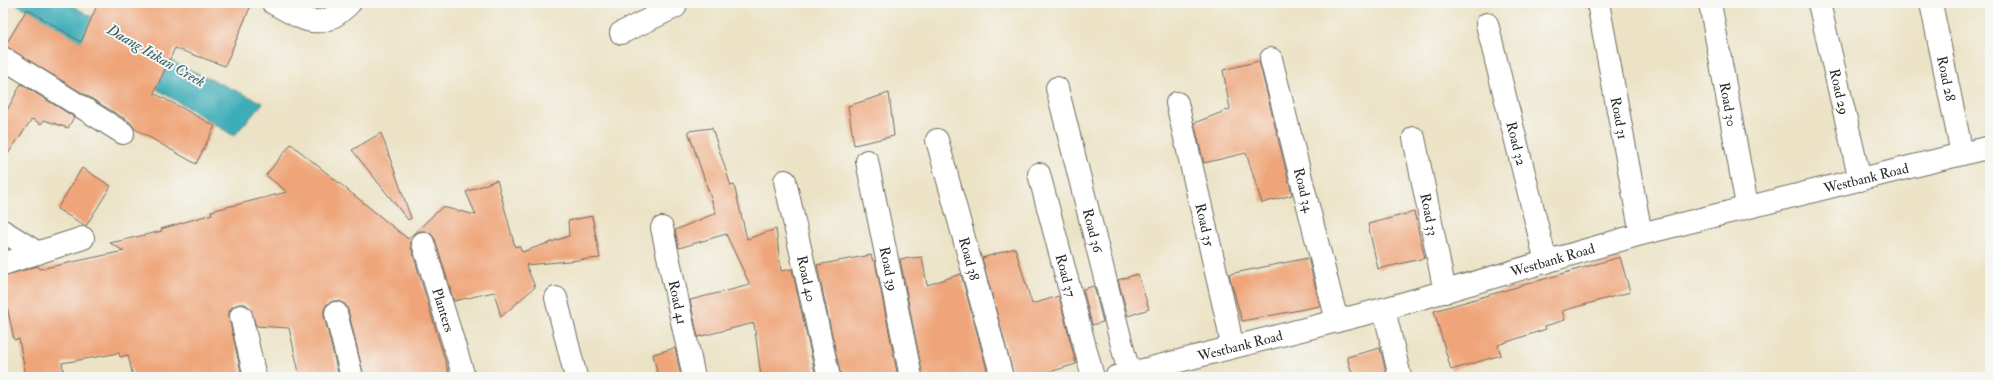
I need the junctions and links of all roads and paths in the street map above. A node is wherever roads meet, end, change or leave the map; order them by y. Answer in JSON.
{"nodes":[{"id":1,"x":273,"y":3,"type":"edge"},
{"id":2,"x":350,"y":3,"type":"edge"},
{"id":3,"x":1598,"y":3,"type":"edge"},
{"id":4,"x":1710,"y":3,"type":"edge"},
{"id":5,"x":1819,"y":3,"type":"edge"},
{"id":6,"x":1931,"y":3,"type":"edge"},
{"id":7,"x":678,"y":4,"type":"edge"},
{"id":8,"x":1487,"y":24,"type":"dead end"},
{"id":9,"x":621,"y":32,"type":"dead end"},
{"id":10,"x":3,"y":58,"type":"edge"},
{"id":11,"x":1271,"y":60,"type":"dead end"},
{"id":12,"x":1056,"y":88,"type":"dead end"},
{"id":13,"x":1176,"y":104,"type":"dead end"},
{"id":14,"x":124,"y":133,"type":"dead end"},
{"id":15,"x":1414,"y":138,"type":"dead end"},
{"id":16,"x":938,"y":140,"type":"dead end"},
{"id":17,"x":1990,"y":147,"type":"edge"},
{"id":18,"x":1962,"y":154,"type":"junction"},
{"id":19,"x":867,"y":161,"type":"dead end"},
{"id":20,"x":1039,"y":174,"type":"dead end"},
{"id":21,"x":1860,"y":180,"type":"junction"},
{"id":22,"x":785,"y":181,"type":"dead end"},
{"id":23,"x":1747,"y":206,"type":"junction"},
{"id":24,"x":662,"y":228,"type":"dead end"},
{"id":25,"x":3,"y":231,"type":"edge"},
{"id":26,"x":1641,"y":234,"type":"junction"},
{"id":27,"x":83,"y":238,"type":"dead end"},
{"id":28,"x":423,"y":243,"type":"dead end"},
{"id":29,"x":38,"y":253,"type":"junction"},
{"id":30,"x":1546,"y":262,"type":"junction"},
{"id":31,"x":3,"y":264,"type":"edge"},
{"id":32,"x":1445,"y":292,"type":"junction"},
{"id":33,"x":556,"y":298,"type":"dead end"},
{"id":34,"x":1384,"y":309,"type":"junction"},
{"id":35,"x":336,"y":313,"type":"dead end"},
{"id":36,"x":241,"y":316,"type":"dead end"},
{"id":37,"x":1337,"y":321,"type":"junction"},
{"id":38,"x":1232,"y":347,"type":"junction"},
{"id":39,"x":1122,"y":375,"type":"edge"},
{"id":40,"x":255,"y":377,"type":"edge"},
{"id":41,"x":352,"y":377,"type":"edge"},
{"id":42,"x":464,"y":377,"type":"edge"},
{"id":43,"x":576,"y":377,"type":"edge"},
{"id":44,"x":694,"y":377,"type":"edge"},
{"id":45,"x":829,"y":377,"type":"edge"},
{"id":46,"x":911,"y":377,"type":"edge"},
{"id":47,"x":1002,"y":377,"type":"edge"},
{"id":48,"x":1093,"y":377,"type":"edge"},
{"id":49,"x":1400,"y":377,"type":"edge"}],
"edges":[{"from":1,"to":2,"type":"street"},
{"from":3,"to":26,"type":"street","name":"Road 31"},
{"from":4,"to":23,"type":"street","name":"Road 30"},
{"from":5,"to":21,"type":"street","name":"Road 29"},
{"from":6,"to":18,"type":"street","name":"Road 28"},
{"from":7,"to":9,"type":"street"},
{"from":8,"to":30,"type":"street","name":"Road 32"},
{"from":10,"to":14,"type":"street"},
{"from":11,"to":37,"type":"street","name":"Road 34"},
{"from":12,"to":39,"type":"street","name":"Road 36"},
{"from":13,"to":38,"type":"street","name":"Road 35"},
{"from":15,"to":32,"type":"street","name":"Road 33"},
{"from":16,"to":47,"type":"street","name":"Road 38"},
{"from":17,"to":18,"type":"street","name":"Westbank Road"},
{"from":18,"to":21,"type":"street","name":"Westbank Road"},
{"from":19,"to":46,"type":"street","name":"Road 39"},
{"from":20,"to":48,"type":"street","name":"Road 37"},
{"from":21,"to":23,"type":"street","name":"Westbank Road"},
{"from":22,"to":45,"type":"street","name":"Road 40"},
{"from":23,"to":26,"type":"street","name":"Westbank Road"},
{"from":24,"to":44,"type":"street","name":"Road 41"},
{"from":25,"to":29,"type":"street"},
{"from":26,"to":30,"type":"street","name":"Westbank Road"},
{"from":27,"to":29,"type":"street"},
{"from":28,"to":42,"type":"street","name":"Planters"},
{"from":29,"to":31,"type":"street"},
{"from":30,"to":32,"type":"street","name":"Westbank Road"},
{"from":32,"to":34,"type":"street","name":"Westbank Road"},
{"from":33,"to":43,"type":"street"},
{"from":34,"to":37,"type":"street","name":"Westbank Road"},
{"from":34,"to":49,"type":"street"},
{"from":35,"to":41,"type":"street"},
{"from":36,"to":40,"type":"street"},
{"from":37,"to":38,"type":"street","name":"Westbank Road"},
{"from":38,"to":39,"type":"street","name":"Westbank Road"}]}
